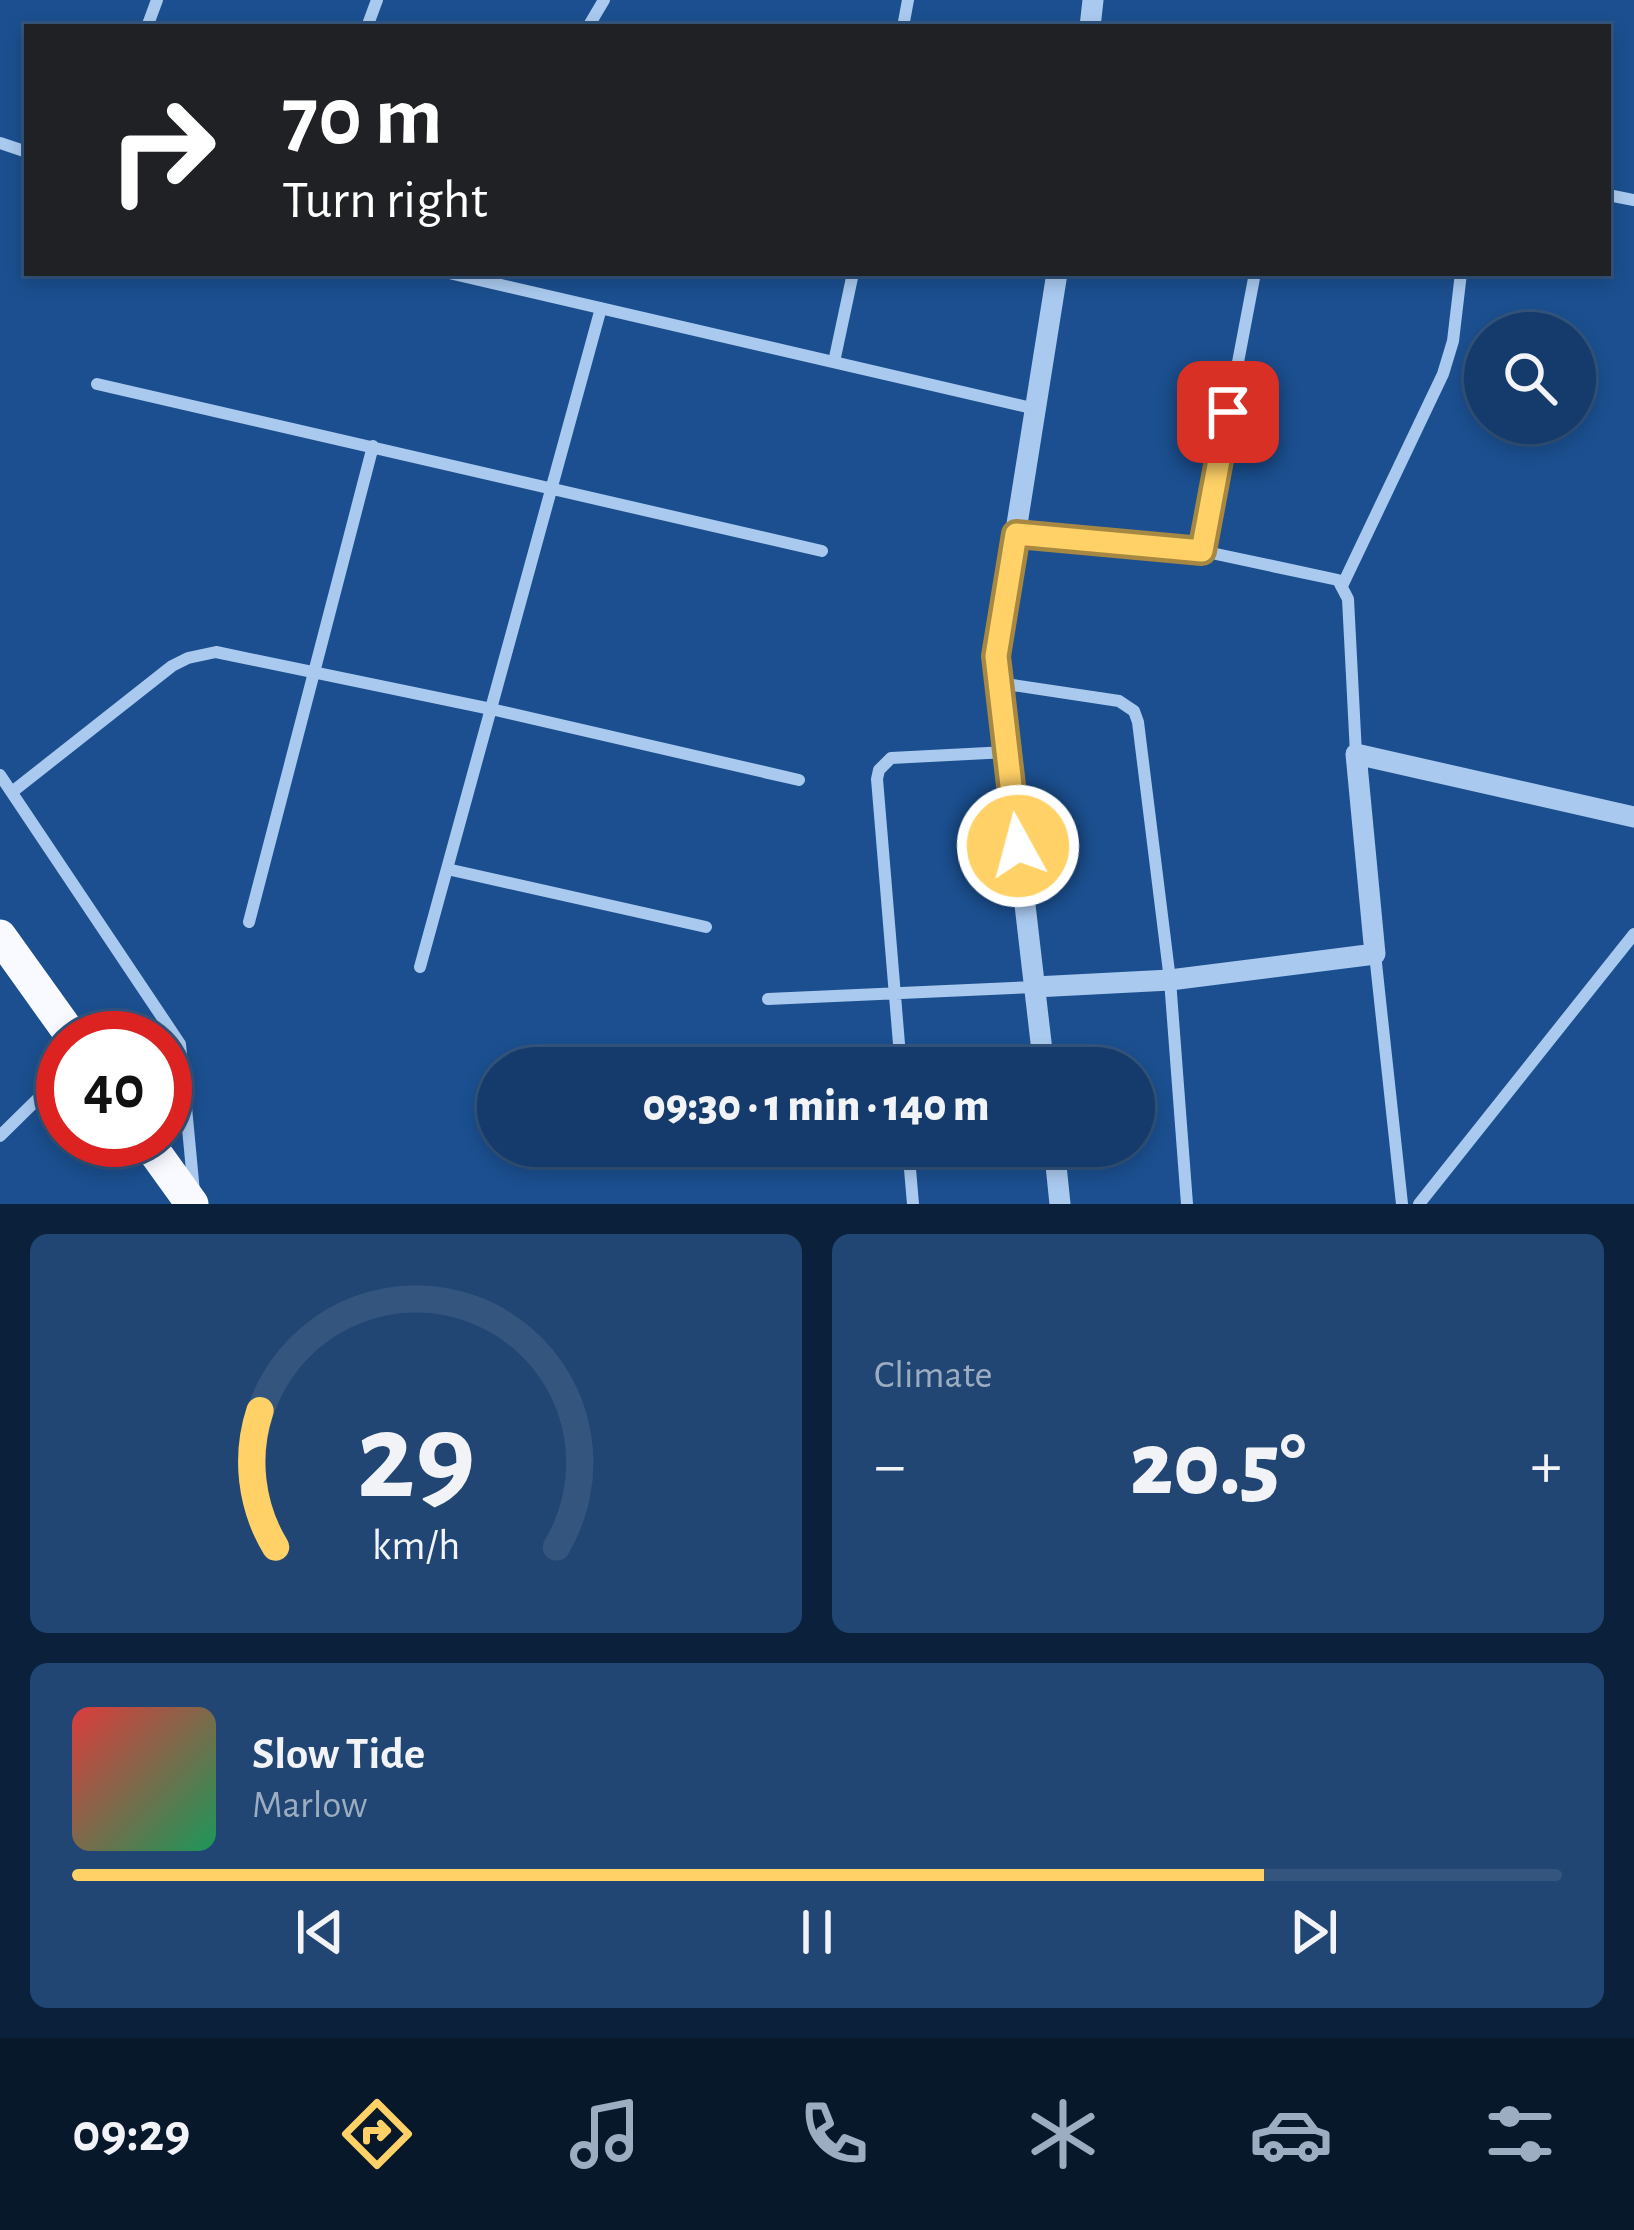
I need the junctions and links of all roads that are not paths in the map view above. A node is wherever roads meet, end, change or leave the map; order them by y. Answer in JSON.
{"nodes":[{"id":1,"x":461,"y":276,"type":"edge"},
{"id":2,"x":853,"y":276,"type":"edge"},
{"id":3,"x":1057,"y":276,"type":"edge"},
{"id":4,"x":1255,"y":276,"type":"edge"},
{"id":5,"x":1462,"y":276,"type":"edge"},
{"id":6,"x":601,"y":308,"type":"junction"},
{"id":7,"x":834,"y":362,"type":"junction"},
{"id":8,"x":97,"y":384,"type":"dead end"},
{"id":9,"x":1036,"y":409,"type":"junction"},
{"id":10,"x":374,"y":446,"type":"junction"},
{"id":11,"x":552,"y":487,"type":"junction"},
{"id":12,"x":1016,"y":534,"type":"junction"},
{"id":13,"x":822,"y":551,"type":"dead end"},
{"id":14,"x":1202,"y":551,"type":"junction"},
{"id":15,"x":1343,"y":584,"type":"junction"},
{"id":16,"x":313,"y":670,"type":"junction"},
{"id":17,"x":999,"y":683,"type":"junction"},
{"id":18,"x":491,"y":709,"type":"junction"},
{"id":19,"x":1007,"y":752,"type":"junction"},
{"id":20,"x":1355,"y":754,"type":"junction"},
{"id":21,"x":0,"y":775,"type":"edge"},
{"id":22,"x":799,"y":780,"type":"dead end"},
{"id":23,"x":12,"y":792,"type":"junction"},
{"id":24,"x":1634,"y":817,"type":"edge"},
{"id":25,"x":448,"y":868,"type":"junction"},
{"id":26,"x":249,"y":922,"type":"dead end"},
{"id":27,"x":706,"y":926,"type":"dead end"},
{"id":28,"x":1634,"y":934,"type":"edge"},
{"id":29,"x":0,"y":936,"type":"edge"},
{"id":30,"x":1375,"y":954,"type":"junction"},
{"id":31,"x":421,"y":967,"type":"dead end"},
{"id":32,"x":1170,"y":980,"type":"junction"},
{"id":33,"x":1035,"y":987,"type":"junction"},
{"id":34,"x":894,"y":993,"type":"junction"},
{"id":35,"x":768,"y":999,"type":"dead end"},
{"id":36,"x":54,"y":1011,"type":"edge"},
{"id":37,"x":899,"y":1047,"type":"edge"},
{"id":38,"x":1042,"y":1047,"type":"edge"},
{"id":39,"x":36,"y":1101,"type":"edge"},
{"id":40,"x":0,"y":1136,"type":"edge"},
{"id":41,"x":166,"y":1167,"type":"edge"},
{"id":42,"x":910,"y":1167,"type":"edge"},
{"id":43,"x":1056,"y":1167,"type":"edge"},
{"id":44,"x":194,"y":1204,"type":"edge"},
{"id":45,"x":913,"y":1204,"type":"edge"},
{"id":46,"x":1060,"y":1204,"type":"edge"},
{"id":47,"x":1186,"y":1204,"type":"edge"},
{"id":48,"x":1402,"y":1204,"type":"edge"},
{"id":49,"x":1419,"y":1204,"type":"edge"}],
"edges":[{"from":1,"to":6,"type":"street"},
{"from":2,"to":7,"type":"street"},
{"from":3,"to":9,"type":"street"},
{"from":4,"to":14,"type":"street"},
{"from":5,"to":15,"type":"street"},
{"from":6,"to":7,"type":"street"},
{"from":6,"to":11,"type":"street"},
{"from":7,"to":9,"type":"street"},
{"from":8,"to":10,"type":"street"},
{"from":9,"to":12,"type":"street"},
{"from":10,"to":11,"type":"street"},
{"from":10,"to":16,"type":"street"},
{"from":11,"to":13,"type":"street"},
{"from":11,"to":18,"type":"street"},
{"from":12,"to":14,"type":"street"},
{"from":12,"to":17,"type":"street"},
{"from":14,"to":15,"type":"street"},
{"from":15,"to":20,"type":"street"},
{"from":16,"to":18,"type":"street"},
{"from":16,"to":23,"type":"street"},
{"from":16,"to":26,"type":"street"},
{"from":17,"to":19,"type":"street"},
{"from":17,"to":32,"type":"street"},
{"from":18,"to":22,"type":"street"},
{"from":18,"to":25,"type":"street"},
{"from":19,"to":33,"type":"street"},
{"from":19,"to":34,"type":"street"},
{"from":20,"to":24,"type":"street"},
{"from":20,"to":30,"type":"street"},
{"from":21,"to":23,"type":"street"},
{"from":23,"to":44,"type":"street"},
{"from":25,"to":27,"type":"street"},
{"from":25,"to":31,"type":"street"},
{"from":28,"to":49,"type":"street"},
{"from":29,"to":36,"type":"highway"},
{"from":30,"to":32,"type":"street"},
{"from":30,"to":48,"type":"street"},
{"from":32,"to":33,"type":"street"},
{"from":32,"to":47,"type":"street"},
{"from":33,"to":34,"type":"street"},
{"from":33,"to":38,"type":"street"},
{"from":34,"to":35,"type":"street"},
{"from":34,"to":37,"type":"street"},
{"from":39,"to":40,"type":"street"},
{"from":41,"to":44,"type":"highway"},
{"from":42,"to":45,"type":"street"},
{"from":43,"to":46,"type":"street"}]}
